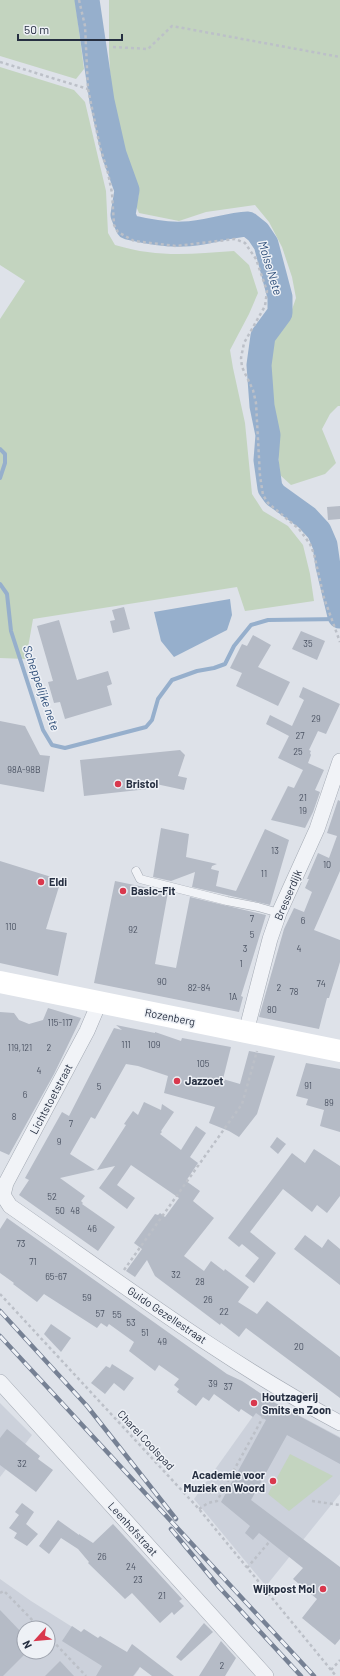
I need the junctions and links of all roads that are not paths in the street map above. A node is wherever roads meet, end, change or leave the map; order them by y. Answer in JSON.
{"nodes":[{"id":1,"x":340,"y":761,"type":"edge"},
{"id":2,"x":136,"y":871,"type":"dead end"},
{"id":3,"x":279,"y":913,"type":"junction"},
{"id":4,"x":0,"y":982,"type":"edge"},
{"id":5,"x":99,"y":1003,"type":"junction"},
{"id":6,"x":253,"y":1033,"type":"junction"},
{"id":7,"x":340,"y":1051,"type":"edge"},
{"id":8,"x":3,"y":1195,"type":"joint"},
{"id":9,"x":0,"y":1382,"type":"edge"},
{"id":10,"x":340,"y":1423,"type":"edge"},
{"id":11,"x":261,"y":1674,"type":"edge"}],
"edges":[{"from":1,"to":3,"type":"street","name":"Bresserdijk"},
{"from":2,"to":3,"type":"lane"},
{"from":3,"to":6,"type":"street","name":"Bresserdijk"},
{"from":4,"to":5,"type":"main road","name":"Rozenberg"},
{"from":5,"to":6,"type":"main road","name":"Rozenberg"},
{"from":5,"to":8,"type":"street","name":"Lichtstoetstraat"},
{"from":6,"to":7,"type":"main road","name":"Rozenberg"},
{"from":8,"to":10,"type":"street","name":"Guido Gezellestraat"},
{"from":9,"to":11,"type":"street","name":"Leenhofstraat"}]}
